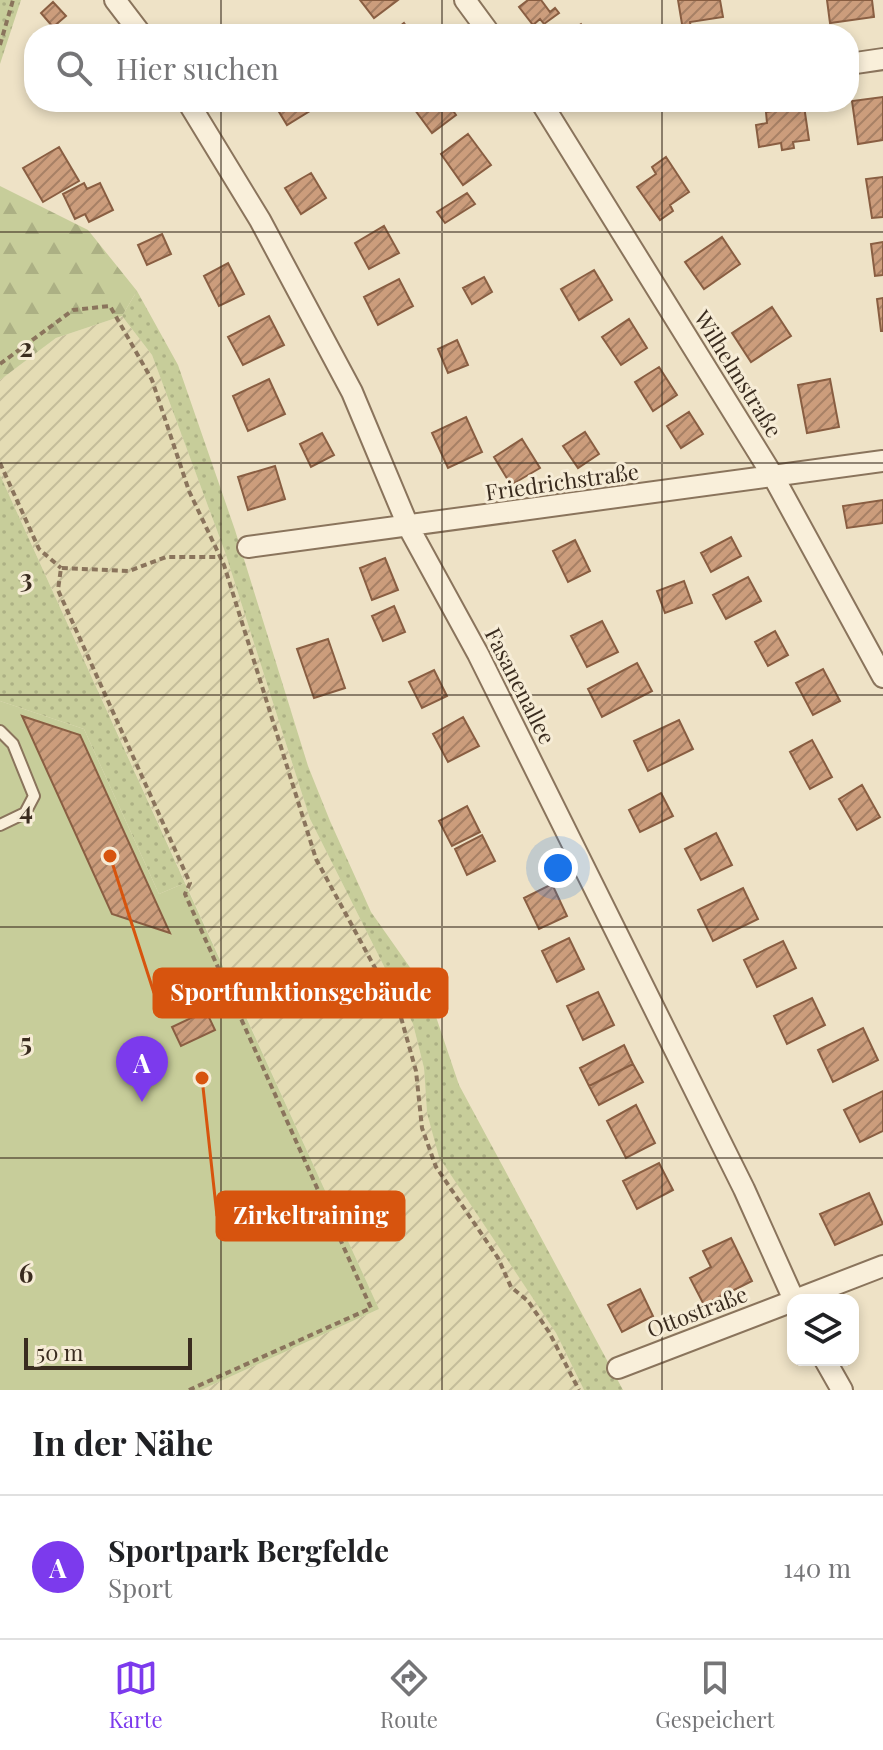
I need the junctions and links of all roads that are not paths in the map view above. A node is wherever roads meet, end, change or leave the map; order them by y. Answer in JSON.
{"nodes":[{"id":1,"x":115,"y":0,"type":"edge"},
{"id":2,"x":465,"y":0,"type":"edge"},
{"id":3,"x":133,"y":24,"type":"edge"},
{"id":4,"x":483,"y":24,"type":"edge"},
{"id":5,"x":883,"y":59,"type":"edge"},
{"id":6,"x":859,"y":63,"type":"edge"},
{"id":7,"x":194,"y":112,"type":"edge"},
{"id":8,"x":552,"y":112,"type":"edge"},
{"id":9,"x":883,"y":461,"type":"edge"},
{"id":10,"x":773,"y":476,"type":"junction"},
{"id":11,"x":409,"y":528,"type":"junction"},
{"id":12,"x":248,"y":547,"type":"dead end"},
{"id":13,"x":883,"y":677,"type":"edge"},
{"id":14,"x":0,"y":731,"type":"edge"},
{"id":15,"x":0,"y":825,"type":"edge"},
{"id":16,"x":883,"y":1266,"type":"edge"},
{"id":17,"x":791,"y":1294,"type":"edge"},
{"id":18,"x":810,"y":1294,"type":"edge"},
{"id":19,"x":787,"y":1303,"type":"edge"},
{"id":20,"x":828,"y":1366,"type":"edge"},
{"id":21,"x":618,"y":1368,"type":"dead end"},
{"id":22,"x":842,"y":1390,"type":"edge"}],
"edges":[{"from":1,"to":3,"type":"street"},
{"from":2,"to":4,"type":"street"},
{"from":5,"to":6,"type":"street"},
{"from":7,"to":11,"type":"street","name":"Fasanenallee"},
{"from":8,"to":10,"type":"street","name":"Wilhelmstraße"},
{"from":9,"to":10,"type":"street","name":"Friedrichstraße"},
{"from":10,"to":11,"type":"street","name":"Friedrichstraße"},
{"from":10,"to":13,"type":"street","name":"Wilhelmstraße"},
{"from":11,"to":12,"type":"street","name":"Friedrichstraße"},
{"from":11,"to":17,"type":"street","name":"Fasanenallee"},
{"from":14,"to":15,"type":"lane"},
{"from":16,"to":18,"type":"street","name":"Ottostraße"},
{"from":19,"to":21,"type":"street","name":"Ottostraße"},
{"from":20,"to":22,"type":"street"}]}
